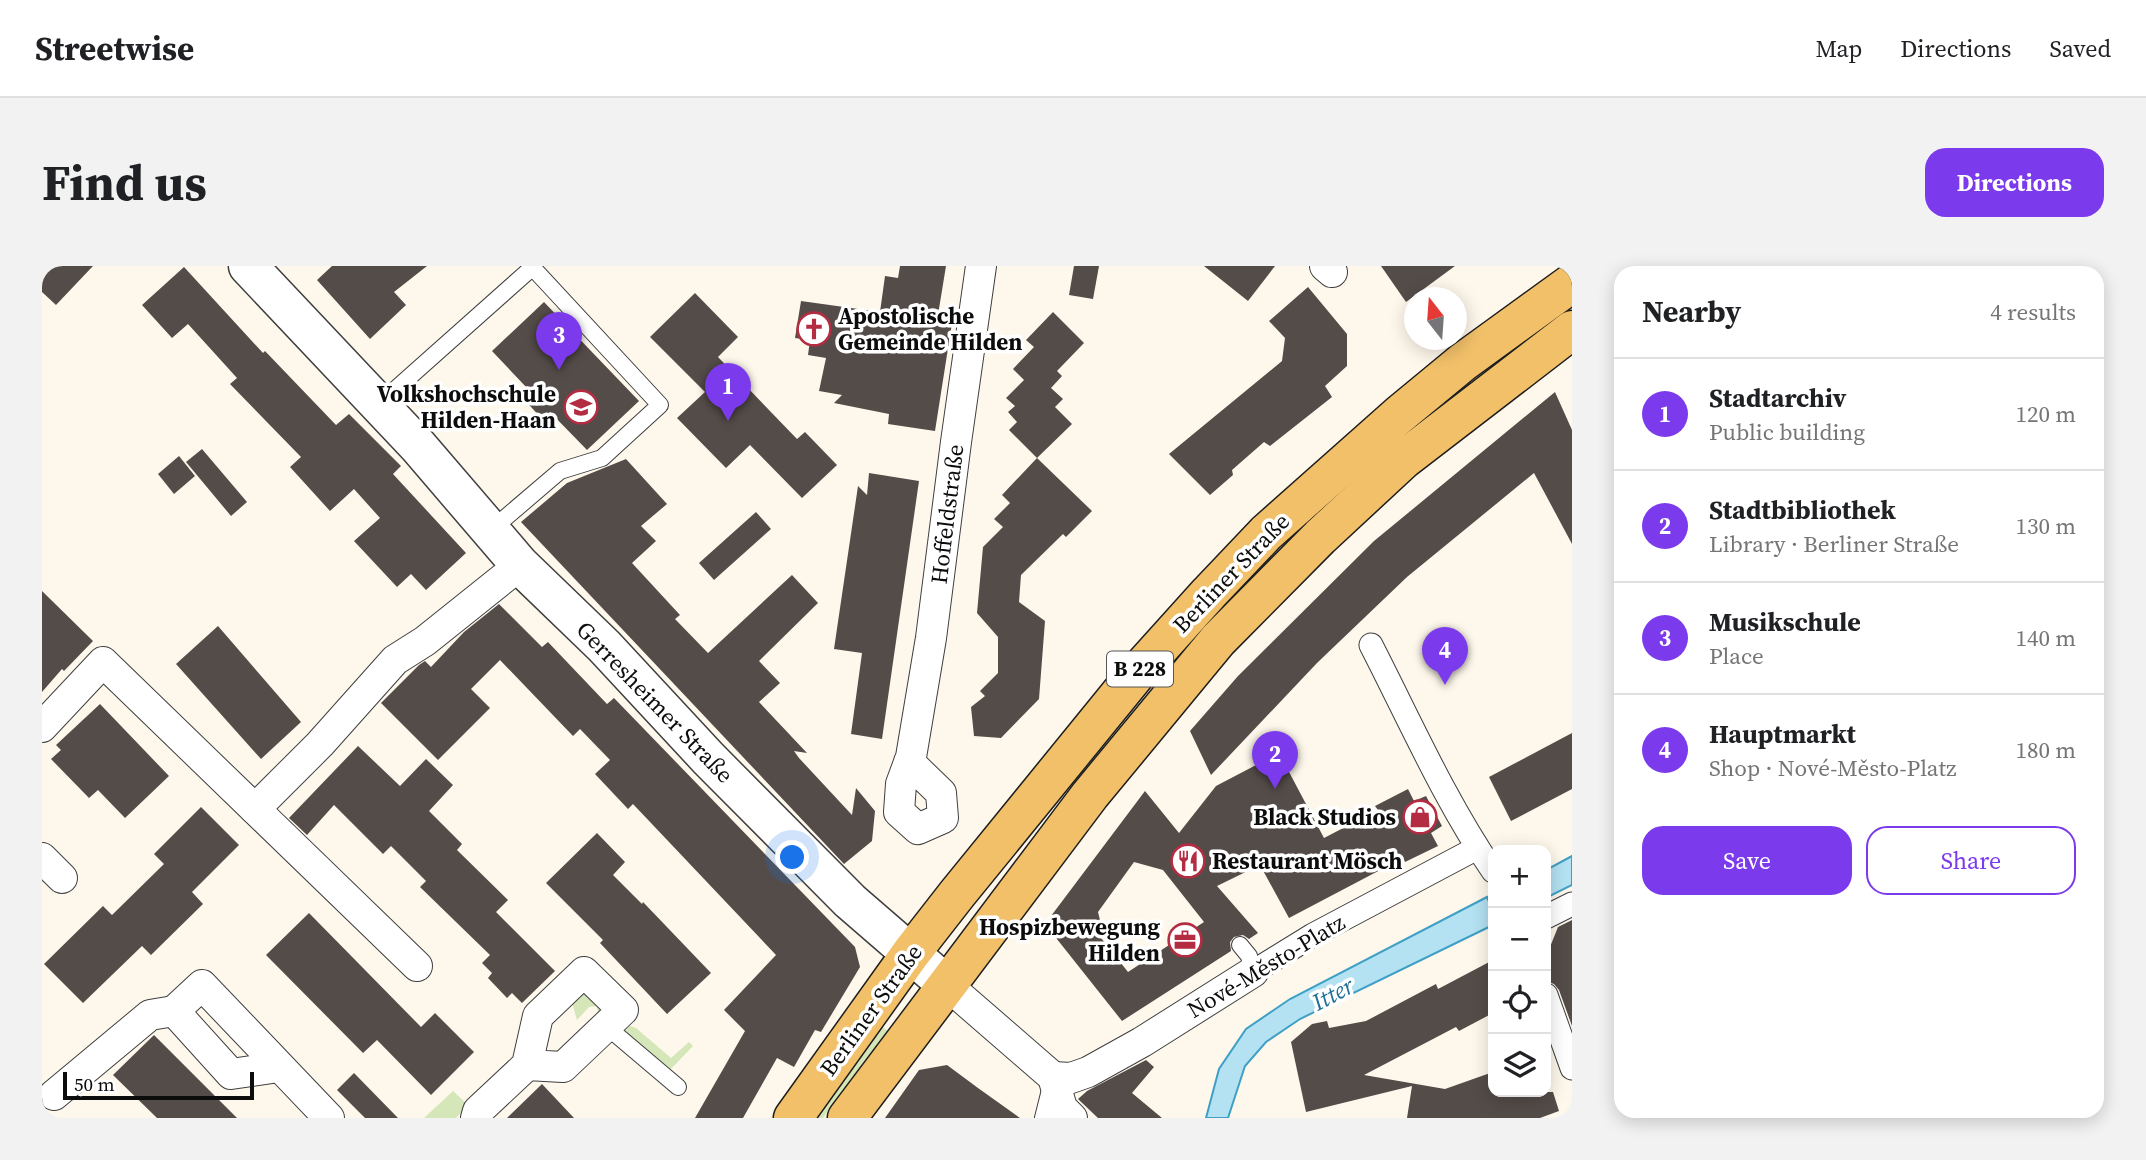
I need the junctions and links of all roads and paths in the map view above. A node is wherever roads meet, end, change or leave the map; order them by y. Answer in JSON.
{"nodes":[{"id":1,"x":248,"y":266,"type":"edge"},
{"id":2,"x":981,"y":266,"type":"edge"},
{"id":3,"x":533,"y":267,"type":"edge"},
{"id":4,"x":1572,"y":284,"type":"edge"},
{"id":5,"x":1572,"y":330,"type":"edge"},
{"id":6,"x":378,"y":404,"type":"junction"},
{"id":7,"x":491,"y":530,"type":"junction"},
{"id":8,"x":520,"y":565,"type":"junction"},
{"id":9,"x":1371,"y":645,"type":"dead end"},
{"id":10,"x":42,"y":727,"type":"edge"},
{"id":11,"x":909,"y":762,"type":"dead end"},
{"id":12,"x":255,"y":809,"type":"junction"},
{"id":13,"x":1477,"y":848,"type":"junction"},
{"id":14,"x":1488,"y":864,"type":"edge"},
{"id":15,"x":1572,"y":904,"type":"edge"},
{"id":16,"x":1551,"y":914,"type":"edge"},
{"id":17,"x":1240,"y":945,"type":"dead end"},
{"id":18,"x":911,"y":953,"type":"junction"},
{"id":19,"x":417,"y":967,"type":"dead end"},
{"id":20,"x":1253,"y":972,"type":"junction"},
{"id":21,"x":947,"y":985,"type":"junction"},
{"id":22,"x":1551,"y":1009,"type":"edge"},
{"id":23,"x":174,"y":1011,"type":"junction"},
{"id":24,"x":606,"y":1026,"type":"junction"},
{"id":25,"x":527,"y":1065,"type":"junction"},
{"id":26,"x":279,"y":1067,"type":"junction"},
{"id":27,"x":1572,"y":1068,"type":"edge"},
{"id":28,"x":1053,"y":1077,"type":"junction"},
{"id":29,"x":678,"y":1087,"type":"dead end"},
{"id":30,"x":54,"y":1095,"type":"dead end"},
{"id":31,"x":329,"y":1118,"type":"edge"},
{"id":32,"x":475,"y":1118,"type":"edge"},
{"id":33,"x":793,"y":1118,"type":"edge"},
{"id":34,"x":847,"y":1118,"type":"edge"},
{"id":35,"x":1043,"y":1118,"type":"edge"},
{"id":36,"x":1072,"y":1118,"type":"edge"}],
"edges":[{"from":1,"to":6,"type":"street","name":"Gerresheimer Straße"},
{"from":2,"to":11,"type":"street","name":"Hoffeldstraße"},
{"from":3,"to":6,"type":"lane"},
{"from":3,"to":7,"type":"lane"},
{"from":4,"to":18,"type":"main road","name":"Berliner Straße","number":"B 228"},
{"from":5,"to":21,"type":"main road","name":"Berliner Straße","number":"B 228"},
{"from":6,"to":7,"type":"street","name":"Gerresheimer Straße"},
{"from":7,"to":8,"type":"street","name":"Gerresheimer Straße"},
{"from":8,"to":12,"type":"street"},
{"from":8,"to":18,"type":"street","name":"Gerresheimer Straße"},
{"from":9,"to":13,"type":"street"},
{"from":10,"to":12,"type":"street"},
{"from":12,"to":19,"type":"street"},
{"from":13,"to":14,"type":"street"},
{"from":13,"to":20,"type":"street","name":"Nové-Město-Platz"},
{"from":15,"to":16,"type":"street"},
{"from":17,"to":20,"type":"lane"},
{"from":18,"to":21,"type":"street","name":"Gerresheimer Straße"},
{"from":18,"to":33,"type":"main road","name":"Berliner Straße","number":"B 228"},
{"from":20,"to":28,"type":"street","name":"Nové-Město-Platz"},
{"from":21,"to":28,"type":"street"},
{"from":21,"to":34,"type":"main road","name":"Berliner Straße","number":"B 228"},
{"from":22,"to":27,"type":"street"},
{"from":23,"to":26,"type":"street"},
{"from":23,"to":26,"type":"street"},
{"from":23,"to":30,"type":"street"},
{"from":24,"to":25,"type":"street"},
{"from":24,"to":25,"type":"street"},
{"from":24,"to":29,"type":"lane"},
{"from":25,"to":32,"type":"street"},
{"from":26,"to":31,"type":"street"},
{"from":28,"to":35,"type":"lane"},
{"from":28,"to":36,"type":"street"}]}
